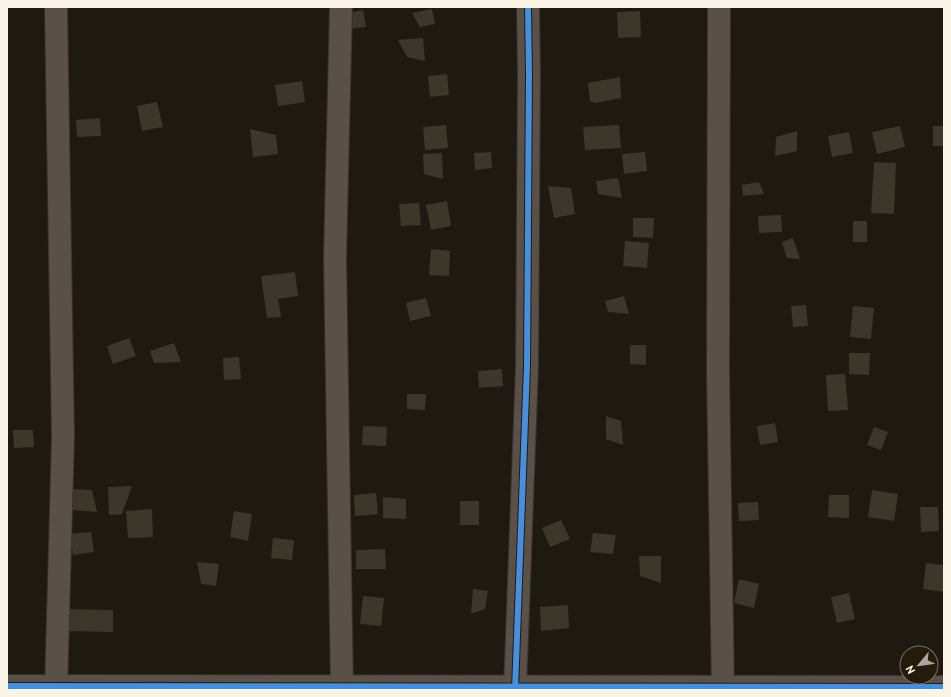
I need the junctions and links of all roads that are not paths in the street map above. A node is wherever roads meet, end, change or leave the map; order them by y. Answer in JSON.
{"nodes":[{"id":1,"x":56,"y":7,"type":"edge"},
{"id":2,"x":341,"y":7,"type":"edge"},
{"id":3,"x":528,"y":7,"type":"edge"},
{"id":4,"x":719,"y":7,"type":"edge"},
{"id":5,"x":7,"y":686,"type":"edge"},
{"id":6,"x":944,"y":687,"type":"edge"},
{"id":7,"x":56,"y":688,"type":"edge"},
{"id":8,"x":342,"y":688,"type":"edge"},
{"id":9,"x":515,"y":688,"type":"edge"},
{"id":10,"x":723,"y":688,"type":"edge"}],
"edges":[{"from":1,"to":7,"type":"street"},
{"from":2,"to":8,"type":"street"},
{"from":3,"to":9,"type":"street"},
{"from":4,"to":10,"type":"street"},
{"from":5,"to":7,"type":"street"},
{"from":6,"to":10,"type":"street"},
{"from":7,"to":8,"type":"street"},
{"from":8,"to":9,"type":"street"},
{"from":9,"to":10,"type":"street"}]}
